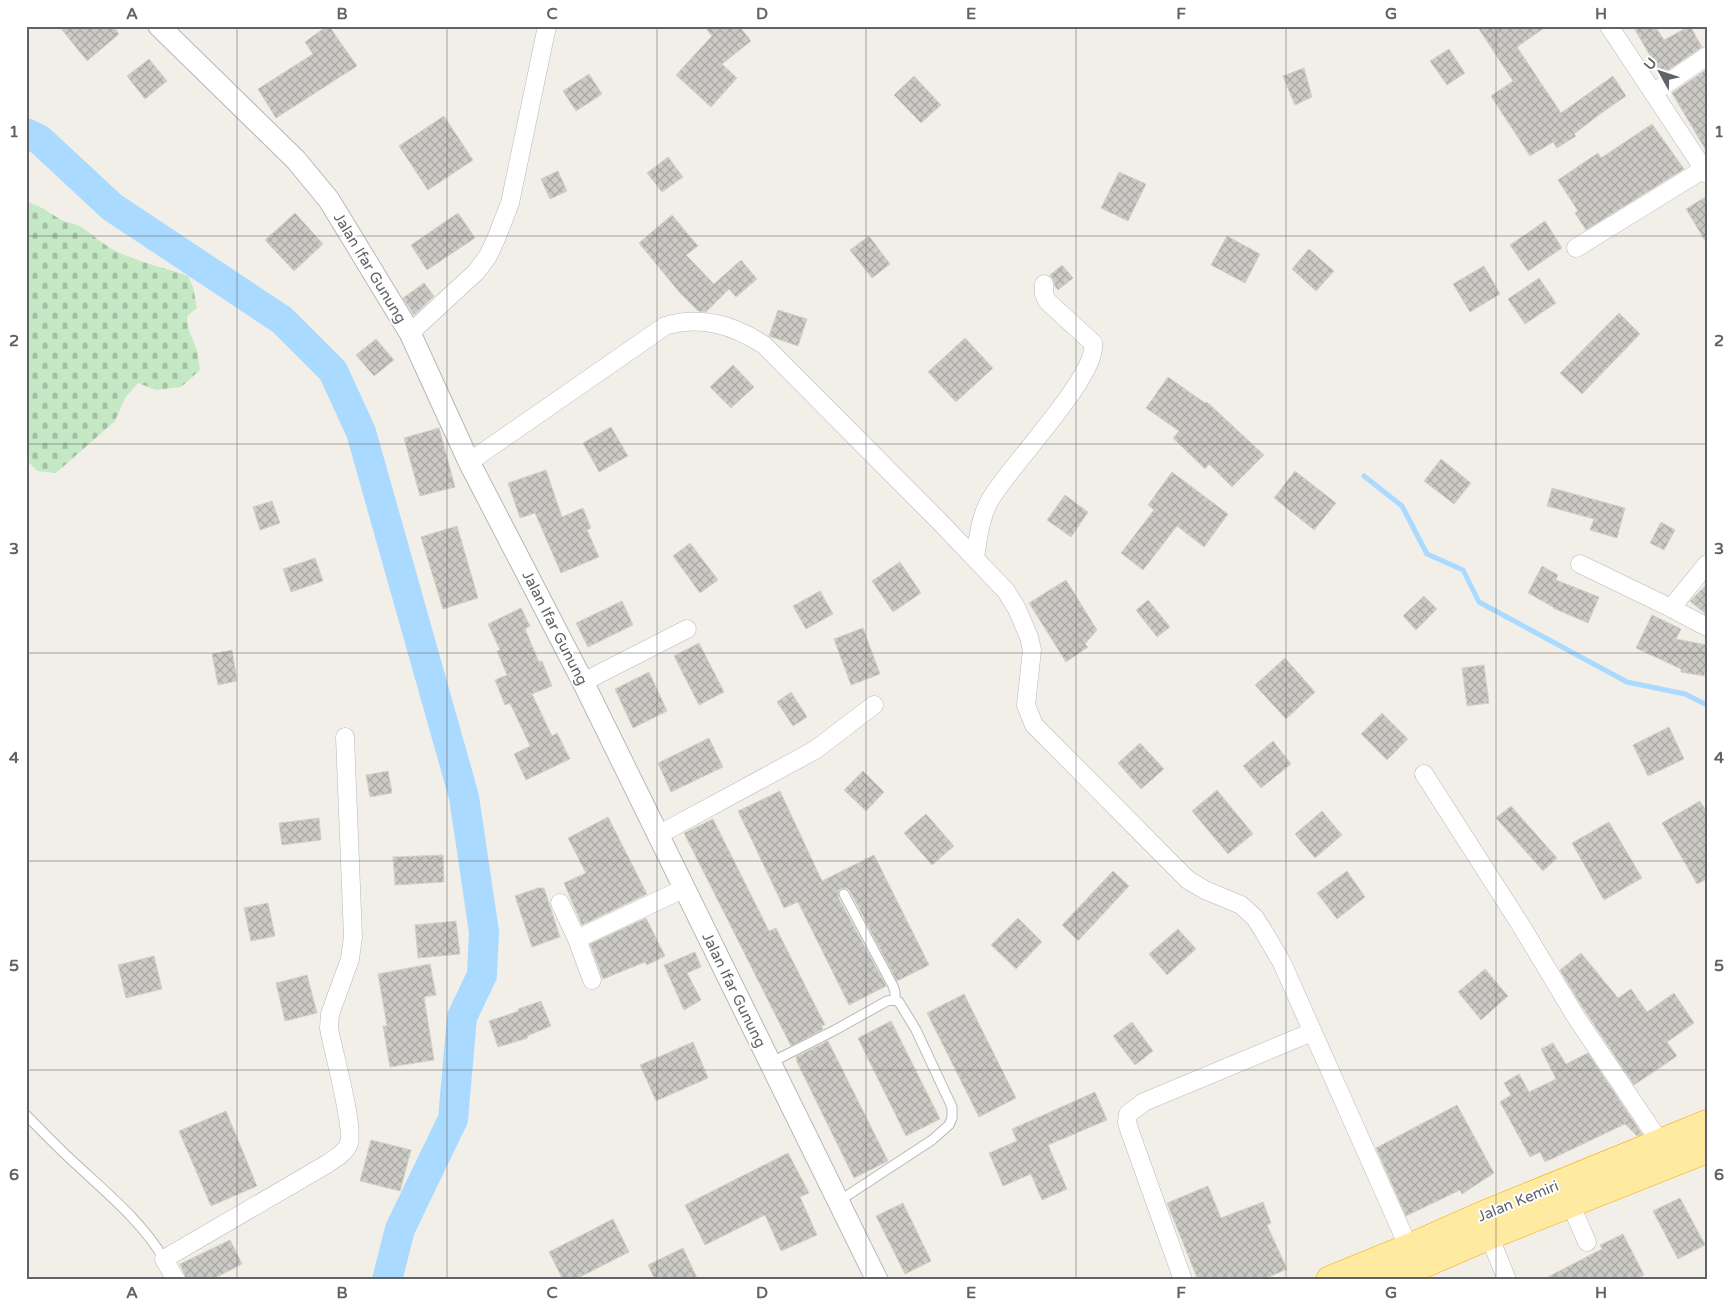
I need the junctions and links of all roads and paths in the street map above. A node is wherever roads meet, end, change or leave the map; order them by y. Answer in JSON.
{"nodes":[{"id":1,"x":159,"y":26,"type":"edge"},
{"id":2,"x":547,"y":26,"type":"edge"},
{"id":3,"x":1609,"y":26,"type":"edge"},
{"id":4,"x":1707,"y":56,"type":"edge"},
{"id":5,"x":1653,"y":93,"type":"junction"},
{"id":6,"x":1706,"y":170,"type":"edge"},
{"id":7,"x":1576,"y":248,"type":"dead end"},
{"id":8,"x":1044,"y":284,"type":"dead end"},
{"id":9,"x":410,"y":333,"type":"junction"},
{"id":10,"x":469,"y":462,"type":"junction"},
{"id":11,"x":975,"y":558,"type":"junction"},
{"id":12,"x":1580,"y":564,"type":"dead end"},
{"id":13,"x":1707,"y":564,"type":"edge"},
{"id":14,"x":1671,"y":608,"type":"junction"},
{"id":15,"x":1707,"y":627,"type":"edge"},
{"id":16,"x":687,"y":629,"type":"dead end"},
{"id":17,"x":583,"y":682,"type":"junction"},
{"id":18,"x":874,"y":705,"type":"dead end"},
{"id":19,"x":345,"y":737,"type":"dead end"},
{"id":20,"x":1424,"y":774,"type":"dead end"},
{"id":21,"x":658,"y":835,"type":"junction"},
{"id":22,"x":684,"y":888,"type":"junction"},
{"id":23,"x":844,"y":894,"type":"dead end"},
{"id":24,"x":560,"y":903,"type":"dead end"},
{"id":25,"x":577,"y":939,"type":"junction"},
{"id":26,"x":592,"y":980,"type":"dead end"},
{"id":27,"x":895,"y":1000,"type":"junction"},
{"id":28,"x":1312,"y":1032,"type":"junction"},
{"id":29,"x":770,"y":1063,"type":"junction"},
{"id":30,"x":26,"y":1115,"type":"edge"},
{"id":31,"x":1707,"y":1124,"type":"edge"},
{"id":32,"x":1707,"y":1149,"type":"edge"},
{"id":33,"x":1667,"y":1153,"type":"junction"},
{"id":34,"x":839,"y":1201,"type":"junction"},
{"id":35,"x":1570,"y":1203,"type":"junction"},
{"id":36,"x":1485,"y":1226,"type":"junction"},
{"id":37,"x":1586,"y":1242,"type":"dead end"},
{"id":38,"x":1413,"y":1257,"type":"junction"},
{"id":39,"x":164,"y":1259,"type":"junction"},
{"id":40,"x":176,"y":1280,"type":"edge"},
{"id":41,"x":877,"y":1280,"type":"edge"},
{"id":42,"x":1183,"y":1280,"type":"edge"},
{"id":43,"x":1330,"y":1280,"type":"edge"},
{"id":44,"x":1386,"y":1280,"type":"edge"},
{"id":45,"x":1507,"y":1280,"type":"edge"}],
"edges":[{"from":1,"to":9,"type":"street","name":"Jalan Ifar Gunung"},
{"from":2,"to":9,"type":"street"},
{"from":3,"to":5,"type":"street"},
{"from":4,"to":5,"type":"street"},
{"from":5,"to":6,"type":"street"},
{"from":6,"to":7,"type":"street"},
{"from":8,"to":11,"type":"street"},
{"from":9,"to":10,"type":"street","name":"Jalan Ifar Gunung"},
{"from":10,"to":11,"type":"street"},
{"from":10,"to":17,"type":"street","name":"Jalan Ifar Gunung"},
{"from":11,"to":28,"type":"street"},
{"from":12,"to":14,"type":"street"},
{"from":13,"to":14,"type":"street"},
{"from":14,"to":15,"type":"street"},
{"from":16,"to":17,"type":"street"},
{"from":17,"to":21,"type":"street","name":"Jalan Ifar Gunung"},
{"from":18,"to":21,"type":"street"},
{"from":19,"to":39,"type":"street"},
{"from":20,"to":33,"type":"street"},
{"from":21,"to":22,"type":"street","name":"Jalan Ifar Gunung"},
{"from":22,"to":25,"type":"street"},
{"from":22,"to":29,"type":"street","name":"Jalan Ifar Gunung"},
{"from":23,"to":27,"type":"lane"},
{"from":24,"to":25,"type":"street"},
{"from":25,"to":26,"type":"street"},
{"from":27,"to":29,"type":"lane"},
{"from":27,"to":34,"type":"lane"},
{"from":28,"to":38,"type":"street"},
{"from":28,"to":42,"type":"street"},
{"from":29,"to":34,"type":"street","name":"Jalan Ifar Gunung"},
{"from":30,"to":39,"type":"lane"},
{"from":31,"to":33,"type":"highway","name":"Jalan Kemiri"},
{"from":32,"to":33,"type":"highway","name":"Jalan Kemiri"},
{"from":33,"to":35,"type":"highway","name":"Jalan Kemiri"},
{"from":33,"to":36,"type":"highway","name":"Jalan Kemiri"},
{"from":34,"to":41,"type":"street","name":"Jalan Ifar Gunung"},
{"from":35,"to":36,"type":"highway","name":"Jalan Kemiri"},
{"from":35,"to":37,"type":"street"},
{"from":36,"to":38,"type":"highway","name":"Jalan Kemiri"},
{"from":36,"to":45,"type":"street"},
{"from":38,"to":43,"type":"highway","name":"Jalan Kemiri"},
{"from":38,"to":44,"type":"highway","name":"Jalan Kemiri"},
{"from":39,"to":40,"type":"street"}]}
